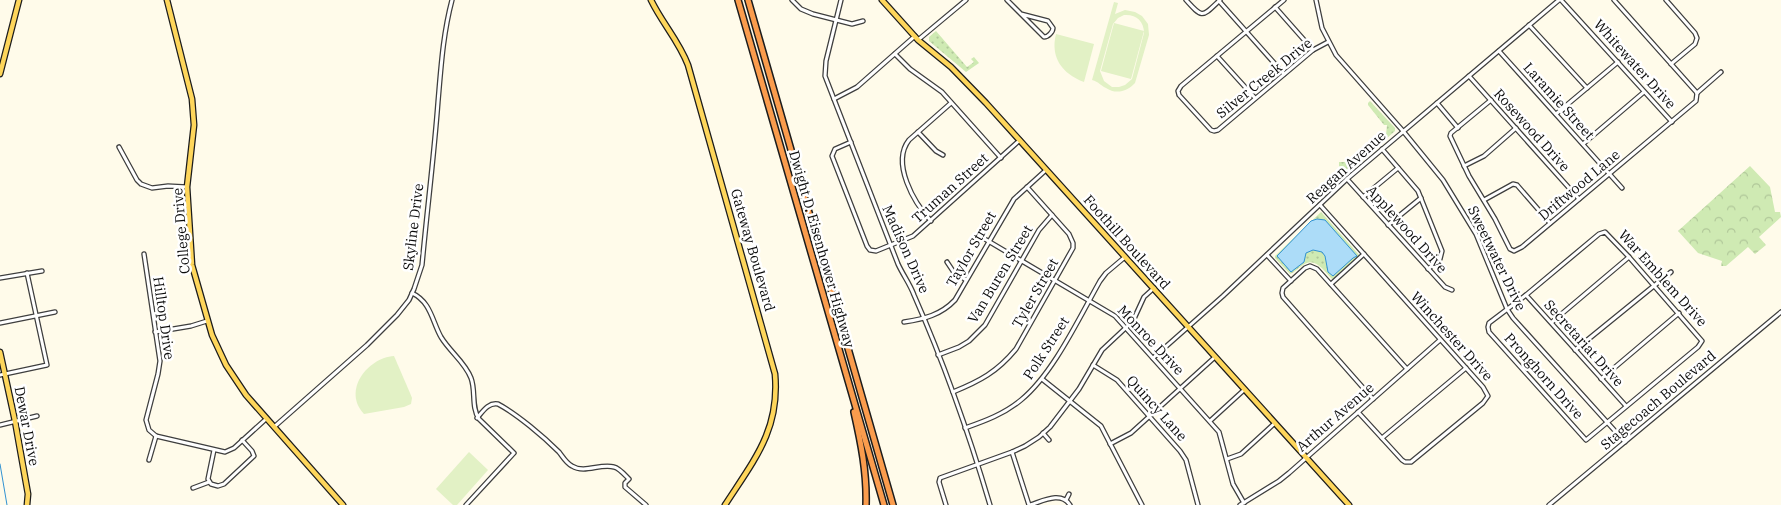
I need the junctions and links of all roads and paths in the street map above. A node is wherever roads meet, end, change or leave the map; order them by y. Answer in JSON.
{"nodes":[{"id":1,"x":11,"y":0,"type":"edge"},
{"id":2,"x":167,"y":0,"type":"edge"},
{"id":3,"x":452,"y":0,"type":"edge"},
{"id":4,"x":652,"y":0,"type":"edge"},
{"id":5,"x":738,"y":0,"type":"edge"},
{"id":6,"x":748,"y":0,"type":"edge"},
{"id":7,"x":792,"y":0,"type":"edge"},
{"id":8,"x":841,"y":0,"type":"edge"},
{"id":9,"x":882,"y":0,"type":"edge"},
{"id":10,"x":966,"y":0,"type":"edge"},
{"id":11,"x":1007,"y":0,"type":"edge"},
{"id":12,"x":1186,"y":0,"type":"edge"},
{"id":13,"x":1220,"y":0,"type":"edge"},
{"id":14,"x":1284,"y":0,"type":"edge"},
{"id":15,"x":1316,"y":0,"type":"edge"},
{"id":16,"x":1560,"y":0,"type":"edge"},
{"id":17,"x":1614,"y":0,"type":"edge"},
{"id":18,"x":1666,"y":0,"type":"edge"},
{"id":19,"x":18,"y":1,"type":"edge"},
{"id":20,"x":1275,"y":7,"type":"junction"},
{"id":21,"x":1021,"y":14,"type":"junction"},
{"id":22,"x":837,"y":20,"type":"junction"},
{"id":23,"x":863,"y":21,"type":"dead end"},
{"id":24,"x":1530,"y":25,"type":"junction"},
{"id":25,"x":1245,"y":31,"type":"junction"},
{"id":26,"x":917,"y":38,"type":"junction"},
{"id":27,"x":1328,"y":42,"type":"junction"},
{"id":28,"x":1313,"y":50,"type":"junction"},
{"id":29,"x":1499,"y":51,"type":"junction"},
{"id":30,"x":895,"y":54,"type":"junction"},
{"id":31,"x":1217,"y":56,"type":"junction"},
{"id":32,"x":1618,"y":62,"type":"junction"},
{"id":33,"x":1671,"y":64,"type":"junction"},
{"id":34,"x":1721,"y":72,"type":"dead end"},
{"id":35,"x":0,"y":74,"type":"edge"},
{"id":36,"x":1284,"y":74,"type":"junction"},
{"id":37,"x":1469,"y":76,"type":"junction"},
{"id":38,"x":1587,"y":88,"type":"junction"},
{"id":39,"x":1644,"y":92,"type":"junction"},
{"id":40,"x":1697,"y":93,"type":"junction"},
{"id":41,"x":1255,"y":98,"type":"junction"},
{"id":42,"x":834,"y":99,"type":"junction"},
{"id":43,"x":1491,"y":100,"type":"junction"},
{"id":44,"x":951,"y":103,"type":"junction"},
{"id":45,"x":1437,"y":103,"type":"junction"},
{"id":46,"x":1556,"y":114,"type":"junction"},
{"id":47,"x":1672,"y":122,"type":"junction"},
{"id":48,"x":1458,"y":128,"type":"junction"},
{"id":49,"x":1516,"y":128,"type":"junction"},
{"id":50,"x":1403,"y":131,"type":"junction"},
{"id":51,"x":918,"y":132,"type":"junction"},
{"id":52,"x":1020,"y":140,"type":"junction"},
{"id":53,"x":850,"y":142,"type":"junction"},
{"id":54,"x":1583,"y":144,"type":"junction"},
{"id":55,"x":119,"y":146,"type":"dead end"},
{"id":56,"x":1382,"y":149,"type":"junction"},
{"id":57,"x":943,"y":155,"type":"dead end"},
{"id":58,"x":1001,"y":158,"type":"junction"},
{"id":59,"x":1464,"y":166,"type":"junction"},
{"id":60,"x":1398,"y":168,"type":"junction"},
{"id":61,"x":1046,"y":169,"type":"junction"},
{"id":62,"x":1609,"y":174,"type":"junction"},
{"id":63,"x":1347,"y":179,"type":"junction"},
{"id":64,"x":187,"y":187,"type":"junction"},
{"id":65,"x":1027,"y":187,"type":"junction"},
{"id":66,"x":1622,"y":188,"type":"dead end"},
{"id":67,"x":1363,"y":197,"type":"junction"},
{"id":68,"x":1421,"y":198,"type":"junction"},
{"id":69,"x":1580,"y":199,"type":"junction"},
{"id":70,"x":1484,"y":200,"type":"junction"},
{"id":71,"x":1320,"y":204,"type":"junction"},
{"id":72,"x":1052,"y":215,"type":"junction"},
{"id":73,"x":931,"y":221,"type":"junction"},
{"id":74,"x":1550,"y":223,"type":"junction"},
{"id":75,"x":1388,"y":225,"type":"junction"},
{"id":76,"x":978,"y":235,"type":"dead end"},
{"id":77,"x":988,"y":242,"type":"junction"},
{"id":78,"x":891,"y":246,"type":"junction"},
{"id":79,"x":144,"y":254,"type":"dead end"},
{"id":80,"x":1267,"y":254,"type":"junction"},
{"id":81,"x":1364,"y":254,"type":"junction"},
{"id":82,"x":1125,"y":256,"type":"junction"},
{"id":83,"x":1630,"y":256,"type":"junction"},
{"id":84,"x":1022,"y":261,"type":"junction"},
{"id":85,"x":947,"y":262,"type":"dead end"},
{"id":86,"x":1428,"y":270,"type":"junction"},
{"id":87,"x":42,"y":271,"type":"dead end"},
{"id":88,"x":1671,"y":272,"type":"dead end"},
{"id":89,"x":27,"y":273,"type":"junction"},
{"id":90,"x":0,"y":278,"type":"edge"},
{"id":91,"x":966,"y":280,"type":"junction"},
{"id":92,"x":1056,"y":280,"type":"junction"},
{"id":93,"x":1291,"y":281,"type":"junction"},
{"id":94,"x":1331,"y":284,"type":"junction"},
{"id":95,"x":1654,"y":286,"type":"junction"},
{"id":96,"x":1154,"y":288,"type":"junction"},
{"id":97,"x":1452,"y":290,"type":"dead end"},
{"id":98,"x":412,"y":293,"type":"junction"},
{"id":99,"x":1526,"y":295,"type":"junction"},
{"id":100,"x":1089,"y":300,"type":"junction"},
{"id":101,"x":1507,"y":309,"type":"junction"},
{"id":102,"x":55,"y":312,"type":"dead end"},
{"id":103,"x":1781,"y":312,"type":"edge"},
{"id":104,"x":1679,"y":313,"type":"junction"},
{"id":105,"x":37,"y":316,"type":"junction"},
{"id":106,"x":924,"y":319,"type":"junction"},
{"id":107,"x":208,"y":322,"type":"junction"},
{"id":108,"x":904,"y":322,"type":"dead end"},
{"id":109,"x":1552,"y":322,"type":"junction"},
{"id":110,"x":0,"y":323,"type":"edge"},
{"id":111,"x":1188,"y":326,"type":"junction"},
{"id":112,"x":1126,"y":327,"type":"junction"},
{"id":113,"x":155,"y":332,"type":"junction"},
{"id":114,"x":1440,"y":340,"type":"junction"},
{"id":115,"x":1575,"y":350,"type":"junction"},
{"id":116,"x":0,"y":352,"type":"edge"},
{"id":117,"x":938,"y":355,"type":"junction"},
{"id":118,"x":1215,"y":356,"type":"junction"},
{"id":119,"x":842,"y":358,"type":"junction"},
{"id":120,"x":1153,"y":358,"type":"junction"},
{"id":121,"x":1093,"y":365,"type":"junction"},
{"id":122,"x":1466,"y":368,"type":"junction"},
{"id":123,"x":1407,"y":369,"type":"junction"},
{"id":124,"x":2,"y":374,"type":"edge"},
{"id":125,"x":1042,"y":379,"type":"junction"},
{"id":126,"x":1601,"y":379,"type":"junction"},
{"id":127,"x":1180,"y":388,"type":"junction"},
{"id":128,"x":1245,"y":389,"type":"junction"},
{"id":129,"x":953,"y":392,"type":"junction"},
{"id":130,"x":1373,"y":399,"type":"junction"},
{"id":131,"x":1070,"y":401,"type":"junction"},
{"id":132,"x":1626,"y":406,"type":"junction"},
{"id":133,"x":1358,"y":412,"type":"junction"},
{"id":134,"x":37,"y":416,"type":"dead end"},
{"id":135,"x":1149,"y":416,"type":"junction"},
{"id":136,"x":478,"y":418,"type":"junction"},
{"id":137,"x":266,"y":419,"type":"junction"},
{"id":138,"x":15,"y":421,"type":"junction"},
{"id":139,"x":1210,"y":421,"type":"junction"},
{"id":140,"x":1275,"y":422,"type":"junction"},
{"id":141,"x":1607,"y":422,"type":"junction"},
{"id":142,"x":0,"y":425,"type":"edge"},
{"id":143,"x":274,"y":428,"type":"junction"},
{"id":144,"x":966,"y":428,"type":"junction"},
{"id":145,"x":1043,"y":434,"type":"junction"},
{"id":146,"x":156,"y":436,"type":"junction"},
{"id":147,"x":1382,"y":438,"type":"junction"},
{"id":148,"x":242,"y":440,"type":"junction"},
{"id":149,"x":1049,"y":440,"type":"dead end"},
{"id":150,"x":1625,"y":442,"type":"junction"},
{"id":151,"x":1110,"y":444,"type":"junction"},
{"id":152,"x":214,"y":450,"type":"junction"},
{"id":153,"x":1012,"y":452,"type":"junction"},
{"id":154,"x":1307,"y":457,"type":"junction"},
{"id":155,"x":1226,"y":459,"type":"junction"},
{"id":156,"x":149,"y":460,"type":"dead end"},
{"id":157,"x":978,"y":464,"type":"junction"},
{"id":158,"x":209,"y":482,"type":"junction"},
{"id":159,"x":194,"y":488,"type":"dead end"},
{"id":160,"x":1069,"y":494,"type":"dead end"},
{"id":161,"x":1066,"y":500,"type":"junction"},
{"id":162,"x":1244,"y":502,"type":"junction"},
{"id":163,"x":26,"y":505,"type":"edge"},
{"id":164,"x":343,"y":505,"type":"edge"},
{"id":165,"x":466,"y":505,"type":"edge"},
{"id":166,"x":646,"y":505,"type":"edge"},
{"id":167,"x":725,"y":505,"type":"edge"},
{"id":168,"x":866,"y":505,"type":"edge"},
{"id":169,"x":884,"y":505,"type":"edge"},
{"id":170,"x":894,"y":505,"type":"edge"},
{"id":171,"x":946,"y":505,"type":"edge"},
{"id":172,"x":990,"y":505,"type":"edge"},
{"id":173,"x":1029,"y":505,"type":"edge"},
{"id":174,"x":1070,"y":505,"type":"edge"},
{"id":175,"x":1142,"y":505,"type":"edge"},
{"id":176,"x":1198,"y":505,"type":"edge"},
{"id":177,"x":1240,"y":505,"type":"edge"},
{"id":178,"x":1349,"y":505,"type":"edge"},
{"id":179,"x":1549,"y":505,"type":"edge"}],
"edges":[{"from":1,"to":19,"type":"main road"},
{"from":2,"to":64,"type":"main road","name":"College Drive"},
{"from":3,"to":98,"type":"street","name":"Skyline Drive"},
{"from":4,"to":167,"type":"main road","name":"Gateway Boulevard"},
{"from":5,"to":119,"type":"highway","name":"Dwight D. Eisenhower Highway"},
{"from":6,"to":170,"type":"highway","name":"Dwight D. Eisenhower Highway"},
{"from":7,"to":22,"type":"street"},
{"from":8,"to":22,"type":"street","name":"Madison Drive"},
{"from":9,"to":26,"type":"main road","name":"Foothill Boulevard"},
{"from":10,"to":26,"type":"street"},
{"from":11,"to":21,"type":"street"},
{"from":12,"to":13,"type":"street"},
{"from":13,"to":25,"type":"street"},
{"from":14,"to":20,"type":"street"},
{"from":15,"to":27,"type":"street","name":"Sweetwater Drive"},
{"from":16,"to":24,"type":"street","name":"Reagan Avenue"},
{"from":16,"to":32,"type":"street","name":"Whitewater Drive"},
{"from":17,"to":33,"type":"street"},
{"from":18,"to":33,"type":"street"},
{"from":19,"to":35,"type":"main road"},
{"from":20,"to":25,"type":"street"},
{"from":20,"to":28,"type":"street"},
{"from":21,"to":21,"type":"street"},
{"from":22,"to":23,"type":"street"},
{"from":22,"to":42,"type":"street","name":"Madison Drive"},
{"from":24,"to":29,"type":"street","name":"Reagan Avenue"},
{"from":24,"to":38,"type":"street"},
{"from":25,"to":31,"type":"street"},
{"from":25,"to":36,"type":"street"},
{"from":26,"to":30,"type":"street"},
{"from":26,"to":52,"type":"main road","name":"Foothill Boulevard"},
{"from":27,"to":28,"type":"street","name":"Silver Creek Drive"},
{"from":27,"to":50,"type":"street","name":"Sweetwater Drive"},
{"from":28,"to":36,"type":"street","name":"Silver Creek Drive"},
{"from":29,"to":37,"type":"street","name":"Reagan Avenue"},
{"from":29,"to":46,"type":"street","name":"Laramie Street"},
{"from":30,"to":42,"type":"street"},
{"from":30,"to":44,"type":"street"},
{"from":31,"to":41,"type":"street"},
{"from":31,"to":41,"type":"street","name":"Silver Creek Drive"},
{"from":32,"to":38,"type":"street"},
{"from":32,"to":39,"type":"street","name":"Whitewater Drive"},
{"from":33,"to":40,"type":"street"},
{"from":34,"to":40,"type":"street","name":"Driftwood Lane"},
{"from":36,"to":41,"type":"street","name":"Silver Creek Drive"},
{"from":37,"to":43,"type":"street","name":"Rosewood Drive"},
{"from":37,"to":45,"type":"street","name":"Reagan Avenue"},
{"from":38,"to":46,"type":"street"},
{"from":39,"to":47,"type":"street","name":"Whitewater Drive"},
{"from":39,"to":54,"type":"street"},
{"from":40,"to":47,"type":"street","name":"Driftwood Lane"},
{"from":42,"to":53,"type":"street","name":"Madison Drive"},
{"from":43,"to":48,"type":"street"},
{"from":43,"to":49,"type":"street","name":"Rosewood Drive"},
{"from":44,"to":51,"type":"street"},
{"from":44,"to":58,"type":"street"},
{"from":45,"to":48,"type":"street"},
{"from":45,"to":50,"type":"street","name":"Reagan Avenue"},
{"from":46,"to":54,"type":"street","name":"Laramie Street"},
{"from":47,"to":62,"type":"street","name":"Driftwood Lane"},
{"from":48,"to":59,"type":"street"},
{"from":49,"to":59,"type":"street"},
{"from":49,"to":69,"type":"street","name":"Rosewood Drive"},
{"from":50,"to":56,"type":"street","name":"Reagan Avenue"},
{"from":50,"to":101,"type":"street","name":"Sweetwater Drive"},
{"from":51,"to":57,"type":"street"},
{"from":51,"to":73,"type":"street"},
{"from":52,"to":58,"type":"street","name":"Truman Street"},
{"from":52,"to":61,"type":"main road","name":"Foothill Boulevard"},
{"from":53,"to":78,"type":"street","name":"Madison Drive"},
{"from":53,"to":78,"type":"street"},
{"from":54,"to":62,"type":"street","name":"Laramie Street"},
{"from":55,"to":64,"type":"street"},
{"from":56,"to":60,"type":"street"},
{"from":56,"to":63,"type":"street","name":"Reagan Avenue"},
{"from":58,"to":73,"type":"street","name":"Truman Street"},
{"from":59,"to":70,"type":"street"},
{"from":60,"to":67,"type":"street"},
{"from":60,"to":68,"type":"street"},
{"from":61,"to":65,"type":"street","name":"Taylor Street"},
{"from":61,"to":82,"type":"main road","name":"Foothill Boulevard"},
{"from":62,"to":66,"type":"street","name":"Laramie Street"},
{"from":62,"to":69,"type":"street","name":"Driftwood Lane"},
{"from":63,"to":67,"type":"street","name":"Applewood Drive"},
{"from":63,"to":71,"type":"street","name":"Reagan Avenue"},
{"from":64,"to":107,"type":"main road","name":"College Drive"},
{"from":65,"to":72,"type":"street","name":"Tyler Street"},
{"from":65,"to":77,"type":"street","name":"Taylor Street"},
{"from":67,"to":75,"type":"street","name":"Applewood Drive"},
{"from":68,"to":75,"type":"street"},
{"from":68,"to":86,"type":"street"},
{"from":69,"to":74,"type":"street","name":"Driftwood Lane"},
{"from":70,"to":74,"type":"street"},
{"from":70,"to":74,"type":"street","name":"Driftwood Lane"},
{"from":71,"to":80,"type":"street","name":"Reagan Avenue"},
{"from":71,"to":81,"type":"street","name":"Winchester Drive"},
{"from":72,"to":84,"type":"street","name":"Van Buren Street"},
{"from":72,"to":92,"type":"street","name":"Tyler Street"},
{"from":73,"to":78,"type":"street","name":"Truman Street"},
{"from":75,"to":86,"type":"street","name":"Applewood Drive"},
{"from":76,"to":77,"type":"street","name":"Monroe Drive"},
{"from":77,"to":84,"type":"street","name":"Monroe Drive"},
{"from":77,"to":91,"type":"street","name":"Taylor Street"},
{"from":78,"to":106,"type":"street","name":"Madison Drive"},
{"from":79,"to":113,"type":"street","name":"Hilltop Drive"},
{"from":80,"to":93,"type":"street"},
{"from":80,"to":111,"type":"street","name":"Reagan Avenue"},
{"from":81,"to":94,"type":"street"},
{"from":81,"to":114,"type":"street","name":"Winchester Drive"},
{"from":82,"to":96,"type":"main road","name":"Foothill Boulevard"},
{"from":82,"to":100,"type":"street","name":"Polk Street"},
{"from":83,"to":95,"type":"street","name":"War Emblem Drive"},
{"from":83,"to":99,"type":"street","name":"War Emblem Drive"},
{"from":83,"to":109,"type":"street"},
{"from":84,"to":92,"type":"street","name":"Monroe Drive"},
{"from":84,"to":117,"type":"street","name":"Van Buren Street"},
{"from":85,"to":91,"type":"street"},
{"from":86,"to":97,"type":"street","name":"Applewood Drive"},
{"from":87,"to":89,"type":"street"},
{"from":88,"to":95,"type":"street"},
{"from":89,"to":90,"type":"street"},
{"from":89,"to":105,"type":"street"},
{"from":91,"to":106,"type":"street","name":"Taylor Street"},
{"from":92,"to":100,"type":"street","name":"Monroe Drive"},
{"from":92,"to":129,"type":"street","name":"Tyler Street"},
{"from":93,"to":94,"type":"street"},
{"from":93,"to":130,"type":"street"},
{"from":94,"to":123,"type":"street"},
{"from":95,"to":104,"type":"street","name":"War Emblem Drive"},
{"from":95,"to":115,"type":"street"},
{"from":96,"to":111,"type":"main road","name":"Foothill Boulevard"},
{"from":96,"to":112,"type":"street"},
{"from":98,"to":136,"type":"street"},
{"from":98,"to":143,"type":"street","name":"Skyline Drive"},
{"from":99,"to":101,"type":"street"},
{"from":99,"to":109,"type":"street","name":"Secretariat Drive"},
{"from":100,"to":112,"type":"street","name":"Monroe Drive"},
{"from":100,"to":125,"type":"street","name":"Polk Street"},
{"from":101,"to":141,"type":"street","name":"Sweetwater Drive"},
{"from":101,"to":141,"type":"street","name":"Pronghorn Drive"},
{"from":102,"to":105,"type":"street"},
{"from":103,"to":150,"type":"street","name":"Stagecoach Boulevard"},
{"from":104,"to":126,"type":"street"},
{"from":104,"to":132,"type":"street","name":"War Emblem Drive"},
{"from":105,"to":110,"type":"street"},
{"from":105,"to":124,"type":"street"},
{"from":106,"to":108,"type":"street","name":"Taylor Street"},
{"from":106,"to":117,"type":"street","name":"Madison Drive"},
{"from":107,"to":113,"type":"street"},
{"from":107,"to":137,"type":"main road","name":"College Drive"},
{"from":109,"to":115,"type":"street","name":"Secretariat Drive"},
{"from":111,"to":118,"type":"main road","name":"Foothill Boulevard"},
{"from":111,"to":120,"type":"street","name":"Reagan Avenue"},
{"from":112,"to":120,"type":"street","name":"Monroe Drive"},
{"from":112,"to":121,"type":"street"},
{"from":113,"to":146,"type":"street","name":"Hilltop Drive"},
{"from":114,"to":122,"type":"street","name":"Winchester Drive"},
{"from":114,"to":123,"type":"street","name":"Arthur Avenue"},
{"from":115,"to":126,"type":"street","name":"Secretariat Drive"},
{"from":116,"to":124,"type":"main road","name":"Dewar Drive"},
{"from":117,"to":129,"type":"street","name":"Madison Drive"},
{"from":118,"to":127,"type":"street"},
{"from":118,"to":128,"type":"main road","name":"Foothill Boulevard"},
{"from":119,"to":168,"type":"highway"},
{"from":119,"to":169,"type":"highway","name":"Dwight D. Eisenhower Highway"},
{"from":120,"to":127,"type":"street","name":"Monroe Drive"},
{"from":121,"to":131,"type":"street"},
{"from":121,"to":135,"type":"street","name":"Quincy Lane"},
{"from":122,"to":147,"type":"street"},
{"from":122,"to":147,"type":"street","name":"Winchester Drive"},
{"from":123,"to":130,"type":"street","name":"Arthur Avenue"},
{"from":124,"to":138,"type":"main road","name":"Dewar Drive"},
{"from":125,"to":131,"type":"street"},
{"from":125,"to":144,"type":"street","name":"Polk Street"},
{"from":126,"to":132,"type":"street","name":"Secretariat Drive"},
{"from":127,"to":135,"type":"street"},
{"from":127,"to":139,"type":"street","name":"Monroe Drive"},
{"from":128,"to":139,"type":"street"},
{"from":128,"to":140,"type":"main road","name":"Foothill Boulevard"},
{"from":129,"to":144,"type":"street","name":"Madison Drive"},
{"from":130,"to":133,"type":"street","name":"Arthur Avenue"},
{"from":131,"to":145,"type":"street"},
{"from":131,"to":151,"type":"street"},
{"from":132,"to":141,"type":"street"},
{"from":133,"to":147,"type":"street","name":"Winchester Drive"},
{"from":133,"to":154,"type":"street","name":"Arthur Avenue"},
{"from":134,"to":138,"type":"street"},
{"from":135,"to":151,"type":"street"},
{"from":135,"to":176,"type":"street","name":"Quincy Lane"},
{"from":136,"to":165,"type":"street"},
{"from":136,"to":166,"type":"street"},
{"from":137,"to":143,"type":"main road","name":"College Drive"},
{"from":137,"to":148,"type":"street"},
{"from":138,"to":142,"type":"street"},
{"from":138,"to":163,"type":"main road","name":"Dewar Drive"},
{"from":139,"to":155,"type":"street","name":"Monroe Drive"},
{"from":140,"to":154,"type":"main road","name":"Foothill Boulevard"},
{"from":140,"to":155,"type":"street"},
{"from":141,"to":150,"type":"street","name":"Sweetwater Drive"},
{"from":143,"to":164,"type":"main road","name":"College Drive"},
{"from":144,"to":157,"type":"street","name":"Madison Drive"},
{"from":145,"to":149,"type":"street"},
{"from":145,"to":153,"type":"street"},
{"from":146,"to":152,"type":"street"},
{"from":146,"to":156,"type":"street"},
{"from":148,"to":152,"type":"street"},
{"from":148,"to":158,"type":"street"},
{"from":150,"to":179,"type":"street","name":"Stagecoach Boulevard"},
{"from":151,"to":175,"type":"street"},
{"from":152,"to":158,"type":"street"},
{"from":153,"to":157,"type":"street"},
{"from":153,"to":173,"type":"street"},
{"from":154,"to":162,"type":"street","name":"Arthur Avenue"},
{"from":154,"to":178,"type":"main road","name":"Foothill Boulevard"},
{"from":155,"to":162,"type":"street","name":"Monroe Drive"},
{"from":157,"to":171,"type":"street"},
{"from":157,"to":172,"type":"street","name":"Madison Drive"},
{"from":158,"to":159,"type":"street"},
{"from":160,"to":161,"type":"street"},
{"from":161,"to":173,"type":"street"},
{"from":161,"to":174,"type":"street"},
{"from":162,"to":177,"type":"street","name":"Arthur Avenue"}]}
